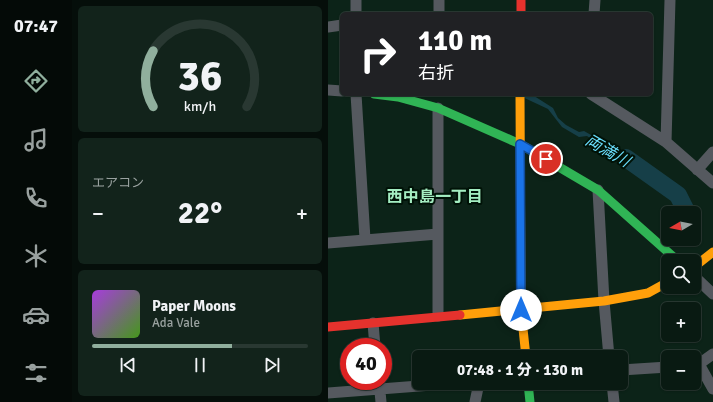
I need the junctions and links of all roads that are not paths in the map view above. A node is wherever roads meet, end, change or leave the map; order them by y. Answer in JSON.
{"nodes":[{"id":1,"x":356,"y":0,"type":"edge"},
{"id":2,"x":439,"y":0,"type":"edge"},
{"id":3,"x":521,"y":0,"type":"edge"},
{"id":4,"x":595,"y":0,"type":"edge"},
{"id":5,"x":670,"y":0,"type":"edge"},
{"id":6,"x":356,"y":12,"type":"edge"},
{"id":7,"x":440,"y":12,"type":"edge"},
{"id":8,"x":521,"y":12,"type":"edge"},
{"id":9,"x":594,"y":12,"type":"edge"},
{"id":10,"x":340,"y":25,"type":"edge"},
{"id":11,"x":328,"y":27,"type":"edge"},
{"id":12,"x":328,"y":90,"type":"edge"},
{"id":13,"x":340,"y":91,"type":"edge"},
{"id":14,"x":356,"y":96,"type":"edge"},
{"id":15,"x":390,"y":96,"type":"edge"},
{"id":16,"x":520,"y":96,"type":"edge"},
{"id":17,"x":594,"y":96,"type":"edge"},
{"id":18,"x":438,"y":108,"type":"junction"},
{"id":19,"x":666,"y":142,"type":"junction"},
{"id":20,"x":520,"y":144,"type":"junction"},
{"id":21,"x":713,"y":152,"type":"edge"},
{"id":22,"x":697,"y":170,"type":"junction"},
{"id":23,"x":713,"y":183,"type":"edge"},
{"id":24,"x":598,"y":190,"type":"junction"},
{"id":25,"x":438,"y":234,"type":"junction"},
{"id":26,"x":364,"y":239,"type":"junction"},
{"id":27,"x":328,"y":243,"type":"edge"},
{"id":28,"x":713,"y":252,"type":"edge"},
{"id":29,"x":670,"y":254,"type":"edge"},
{"id":30,"x":701,"y":262,"type":"edge"},
{"id":31,"x":701,"y":283,"type":"edge"},
{"id":32,"x":661,"y":286,"type":"edge"},
{"id":33,"x":713,"y":294,"type":"edge"},
{"id":34,"x":604,"y":301,"type":"junction"},
{"id":35,"x":521,"y":310,"type":"junction"},
{"id":36,"x":438,"y":316,"type":"junction"},
{"id":37,"x":373,"y":323,"type":"junction"},
{"id":38,"x":328,"y":327,"type":"edge"},
{"id":39,"x":374,"y":338,"type":"edge"},
{"id":40,"x":525,"y":350,"type":"edge"},
{"id":41,"x":608,"y":350,"type":"edge"},
{"id":42,"x":713,"y":354,"type":"edge"},
{"id":43,"x":701,"y":362,"type":"edge"},
{"id":44,"x":661,"y":367,"type":"edge"},
{"id":45,"x":628,"y":369,"type":"edge"},
{"id":46,"x":701,"y":370,"type":"edge"},
{"id":47,"x":412,"y":384,"type":"edge"},
{"id":48,"x":392,"y":385,"type":"edge"},
{"id":49,"x":713,"y":389,"type":"edge"},
{"id":50,"x":348,"y":390,"type":"edge"},
{"id":51,"x":380,"y":390,"type":"edge"},
{"id":52,"x":478,"y":390,"type":"edge"},
{"id":53,"x":529,"y":390,"type":"edge"},
{"id":54,"x":613,"y":390,"type":"edge"},
{"id":55,"x":328,"y":393,"type":"edge"},
{"id":56,"x":381,"y":402,"type":"edge"},
{"id":57,"x":475,"y":402,"type":"edge"},
{"id":58,"x":530,"y":402,"type":"edge"},
{"id":59,"x":614,"y":402,"type":"edge"}],
"edges":[{"from":1,"to":6,"type":"street"},
{"from":2,"to":7,"type":"street"},
{"from":3,"to":8,"type":"street"},
{"from":4,"to":9,"type":"street"},
{"from":5,"to":19,"type":"street"},
{"from":10,"to":11,"type":"street"},
{"from":12,"to":13,"type":"street"},
{"from":14,"to":26,"type":"street"},
{"from":15,"to":18,"type":"street"},
{"from":16,"to":20,"type":"street"},
{"from":17,"to":19,"type":"street"},
{"from":18,"to":20,"type":"street"},
{"from":18,"to":25,"type":"street"},
{"from":19,"to":22,"type":"street"},
{"from":20,"to":24,"type":"street"},
{"from":20,"to":35,"type":"street"},
{"from":21,"to":22,"type":"street"},
{"from":22,"to":23,"type":"street"},
{"from":24,"to":29,"type":"street"},
{"from":24,"to":34,"type":"street"},
{"from":25,"to":26,"type":"street"},
{"from":25,"to":36,"type":"street"},
{"from":26,"to":27,"type":"street"},
{"from":28,"to":30,"type":"street"},
{"from":31,"to":33,"type":"street"},
{"from":32,"to":34,"type":"street"},
{"from":34,"to":35,"type":"street"},
{"from":34,"to":41,"type":"street"},
{"from":35,"to":36,"type":"street"},
{"from":35,"to":40,"type":"street"},
{"from":36,"to":37,"type":"street"},
{"from":37,"to":38,"type":"street"},
{"from":37,"to":39,"type":"street"},
{"from":42,"to":43,"type":"street"},
{"from":44,"to":45,"type":"street"},
{"from":46,"to":49,"type":"street"},
{"from":47,"to":48,"type":"street"},
{"from":50,"to":55,"type":"street"},
{"from":51,"to":56,"type":"street"},
{"from":52,"to":57,"type":"street"},
{"from":53,"to":58,"type":"street"},
{"from":54,"to":59,"type":"street"}]}
